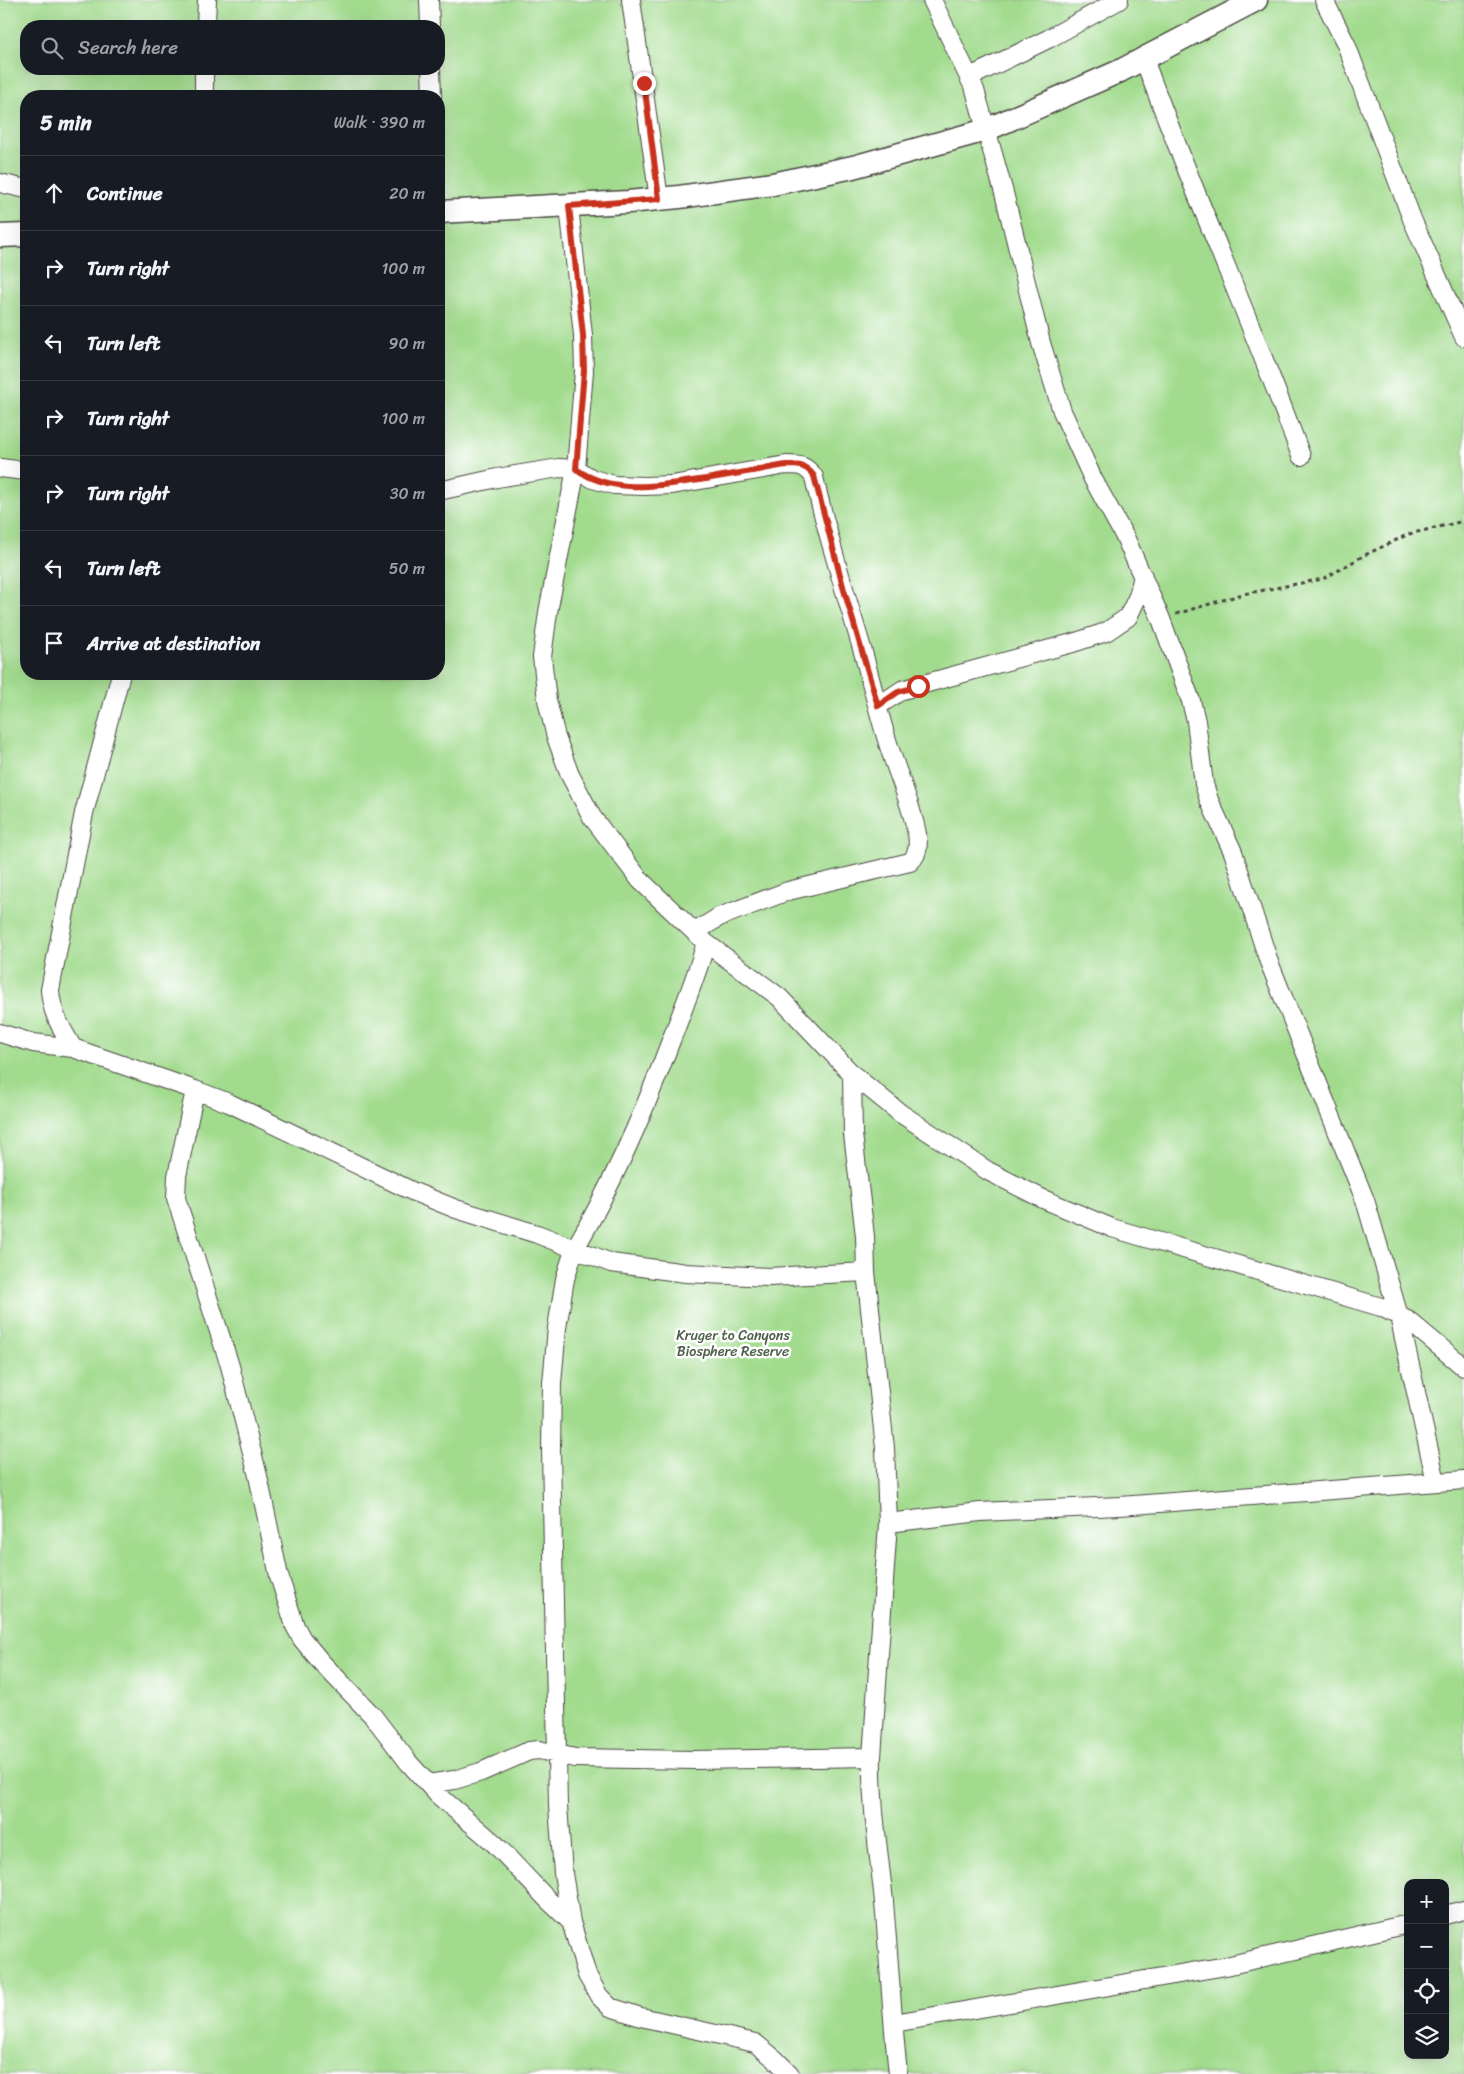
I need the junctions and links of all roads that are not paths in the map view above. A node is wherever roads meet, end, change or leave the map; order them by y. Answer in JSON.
{"nodes":[{"id":1,"x":207,"y":0,"type":"edge"},
{"id":2,"x":428,"y":0,"type":"edge"},
{"id":3,"x":630,"y":0,"type":"edge"},
{"id":4,"x":932,"y":0,"type":"edge"},
{"id":5,"x":1119,"y":0,"type":"edge"},
{"id":6,"x":1256,"y":0,"type":"edge"},
{"id":7,"x":1324,"y":0,"type":"edge"},
{"id":8,"x":206,"y":20,"type":"edge"},
{"id":9,"x":430,"y":20,"type":"edge"},
{"id":10,"x":1144,"y":59,"type":"junction"},
{"id":11,"x":204,"y":75,"type":"edge"},
{"id":12,"x":431,"y":75,"type":"edge"},
{"id":13,"x":970,"y":77,"type":"junction"},
{"id":14,"x":204,"y":90,"type":"edge"},
{"id":15,"x":432,"y":90,"type":"edge"},
{"id":16,"x":986,"y":130,"type":"junction"},
{"id":17,"x":0,"y":183,"type":"edge"},
{"id":18,"x":20,"y":188,"type":"edge"},
{"id":19,"x":659,"y":199,"type":"junction"},
{"id":20,"x":569,"y":206,"type":"junction"},
{"id":21,"x":445,"y":212,"type":"edge"},
{"id":22,"x":20,"y":235,"type":"edge"},
{"id":23,"x":0,"y":236,"type":"edge"},
{"id":24,"x":1464,"y":337,"type":"edge"},
{"id":25,"x":1301,"y":456,"type":"dead end"},
{"id":26,"x":0,"y":468,"type":"edge"},
{"id":27,"x":576,"y":469,"type":"junction"},
{"id":28,"x":20,"y":470,"type":"edge"},
{"id":29,"x":445,"y":490,"type":"edge"},
{"id":30,"x":1143,"y":576,"type":"junction"},
{"id":31,"x":119,"y":680,"type":"edge"},
{"id":32,"x":878,"y":706,"type":"junction"},
{"id":33,"x":700,"y":938,"type":"junction"},
{"id":34,"x":0,"y":1033,"type":"edge"},
{"id":35,"x":74,"y":1048,"type":"junction"},
{"id":36,"x":852,"y":1074,"type":"junction"},
{"id":37,"x":195,"y":1090,"type":"junction"},
{"id":38,"x":574,"y":1250,"type":"junction"},
{"id":39,"x":866,"y":1272,"type":"junction"},
{"id":40,"x":1399,"y":1316,"type":"junction"},
{"id":41,"x":1464,"y":1367,"type":"edge"},
{"id":42,"x":1464,"y":1480,"type":"edge"},
{"id":43,"x":1436,"y":1482,"type":"junction"},
{"id":44,"x":888,"y":1523,"type":"junction"},
{"id":45,"x":557,"y":1753,"type":"junction"},
{"id":46,"x":872,"y":1757,"type":"junction"},
{"id":47,"x":428,"y":1784,"type":"junction"},
{"id":48,"x":1464,"y":1910,"type":"edge"},
{"id":49,"x":1449,"y":1914,"type":"edge"},
{"id":50,"x":571,"y":1922,"type":"junction"},
{"id":51,"x":1404,"y":1925,"type":"edge"},
{"id":52,"x":894,"y":2022,"type":"junction"},
{"id":53,"x":790,"y":2074,"type":"edge"},
{"id":54,"x":898,"y":2074,"type":"edge"}],
"edges":[{"from":1,"to":8,"type":"street"},
{"from":2,"to":9,"type":"street"},
{"from":3,"to":19,"type":"street"},
{"from":4,"to":13,"type":"street"},
{"from":5,"to":13,"type":"street"},
{"from":6,"to":10,"type":"street"},
{"from":7,"to":24,"type":"street"},
{"from":10,"to":16,"type":"street"},
{"from":10,"to":25,"type":"street"},
{"from":11,"to":14,"type":"street"},
{"from":12,"to":15,"type":"street"},
{"from":13,"to":16,"type":"street"},
{"from":16,"to":19,"type":"street"},
{"from":16,"to":30,"type":"street"},
{"from":17,"to":18,"type":"street"},
{"from":19,"to":20,"type":"street"},
{"from":20,"to":21,"type":"street"},
{"from":20,"to":27,"type":"street"},
{"from":22,"to":23,"type":"street"},
{"from":26,"to":28,"type":"street"},
{"from":27,"to":29,"type":"street"},
{"from":27,"to":32,"type":"street"},
{"from":27,"to":33,"type":"street"},
{"from":30,"to":32,"type":"street"},
{"from":30,"to":40,"type":"street"},
{"from":31,"to":35,"type":"street"},
{"from":32,"to":33,"type":"street"},
{"from":33,"to":36,"type":"street"},
{"from":33,"to":38,"type":"street"},
{"from":34,"to":35,"type":"street"},
{"from":35,"to":37,"type":"street"},
{"from":36,"to":39,"type":"street"},
{"from":36,"to":40,"type":"street"},
{"from":37,"to":38,"type":"street"},
{"from":37,"to":47,"type":"street"},
{"from":38,"to":39,"type":"street"},
{"from":38,"to":45,"type":"street"},
{"from":39,"to":44,"type":"street"},
{"from":40,"to":41,"type":"street"},
{"from":40,"to":43,"type":"street"},
{"from":42,"to":43,"type":"street"},
{"from":43,"to":44,"type":"street"},
{"from":44,"to":46,"type":"street"},
{"from":45,"to":46,"type":"street"},
{"from":45,"to":47,"type":"street"},
{"from":45,"to":50,"type":"street"},
{"from":46,"to":52,"type":"street"},
{"from":47,"to":50,"type":"street"},
{"from":48,"to":49,"type":"street"},
{"from":50,"to":53,"type":"street"},
{"from":51,"to":52,"type":"street"},
{"from":52,"to":54,"type":"street"}]}
